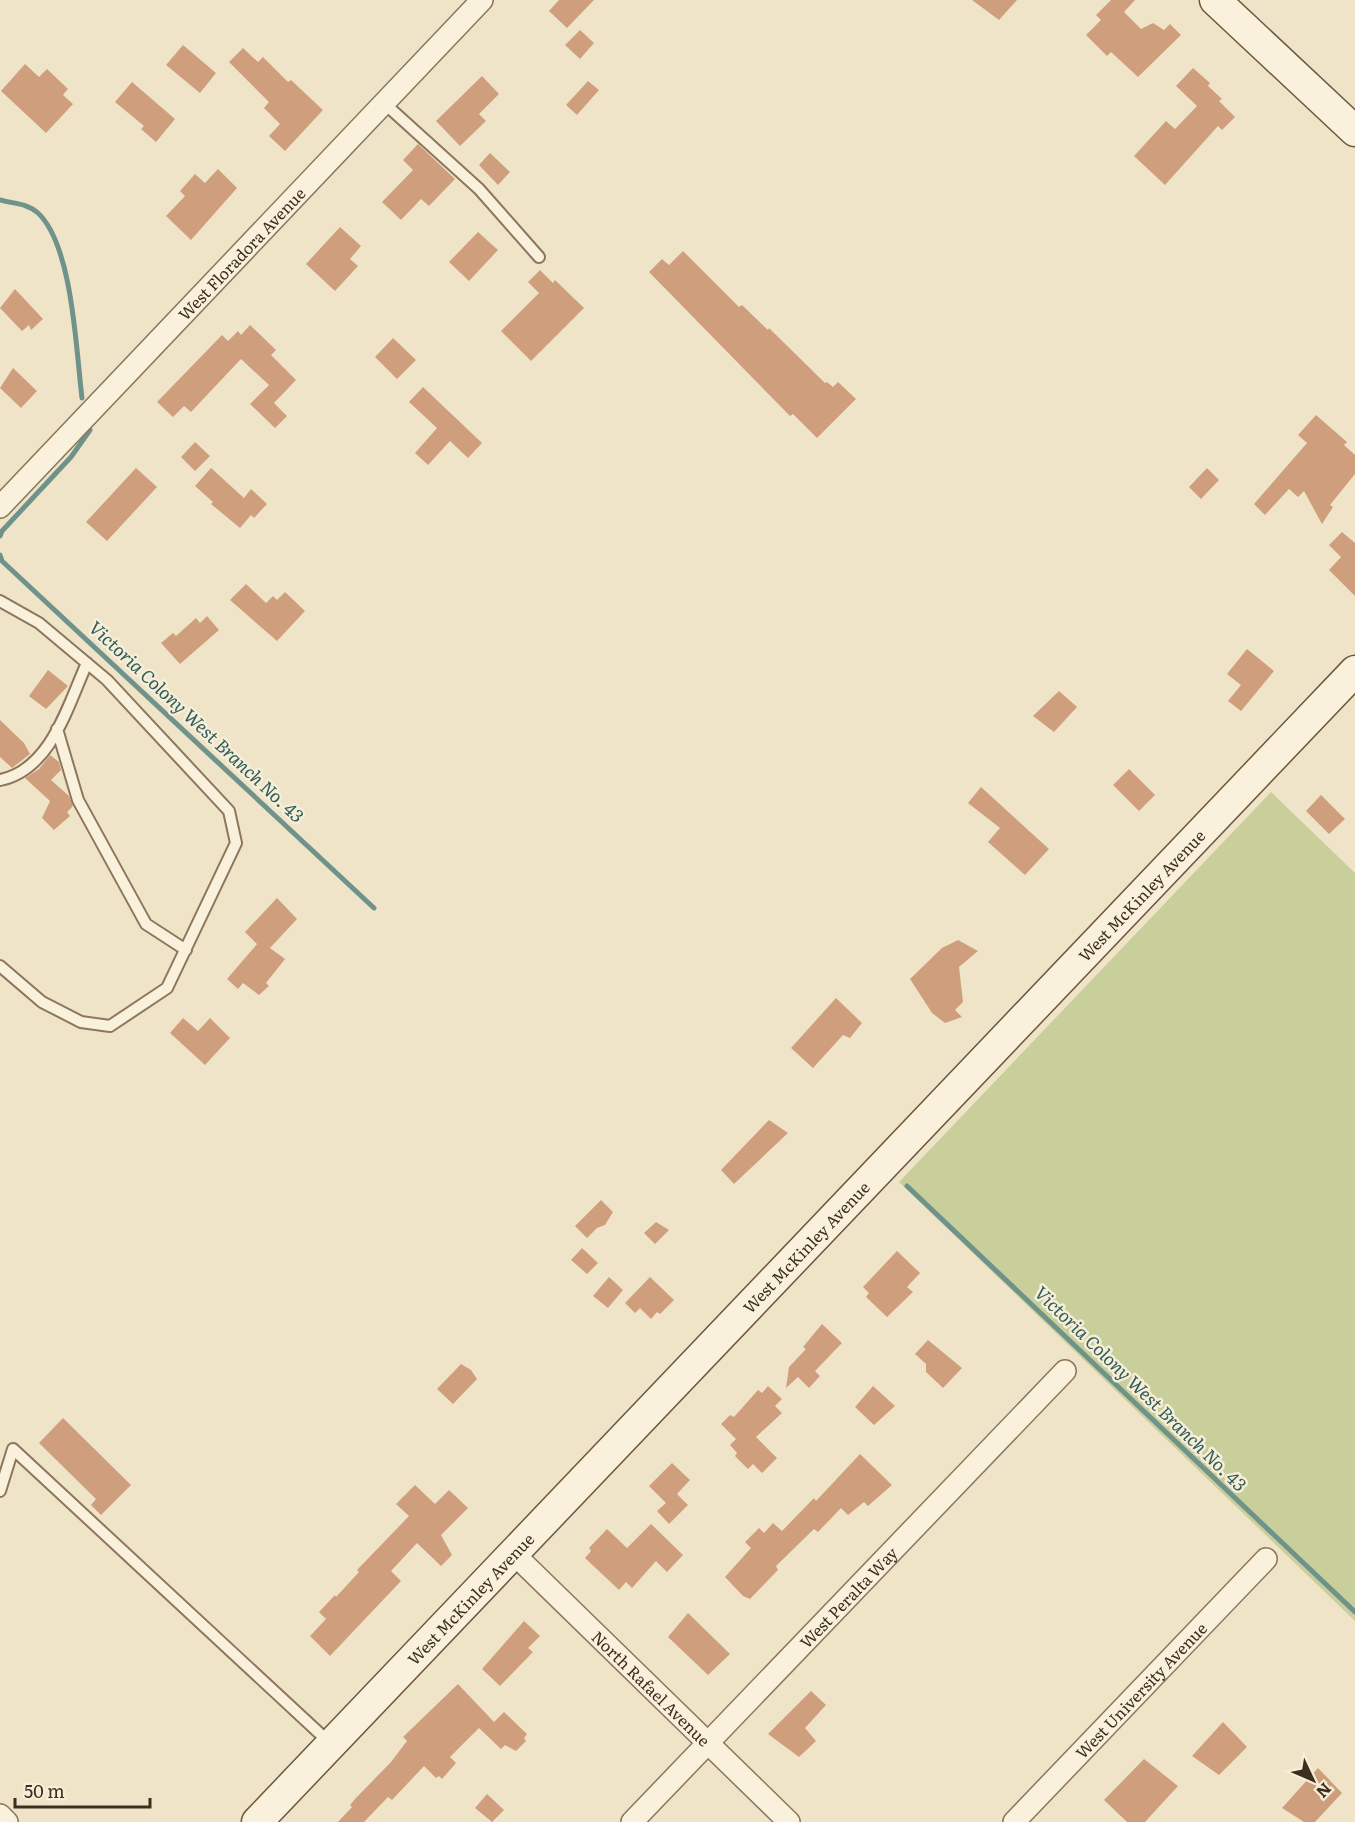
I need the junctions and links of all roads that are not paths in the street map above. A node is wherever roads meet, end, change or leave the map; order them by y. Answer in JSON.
{"nodes":[{"id":1,"x":482,"y":0,"type":"edge"},
{"id":2,"x":1215,"y":0,"type":"edge"},
{"id":3,"x":384,"y":103,"type":"junction"},
{"id":4,"x":1355,"y":131,"type":"edge"},
{"id":5,"x":539,"y":257,"type":"dead end"},
{"id":6,"x":0,"y":507,"type":"edge"},
{"id":7,"x":0,"y":601,"type":"edge"},
{"id":8,"x":87,"y":663,"type":"junction"},
{"id":9,"x":1355,"y":671,"type":"edge"},
{"id":10,"x":57,"y":729,"type":"junction"},
{"id":11,"x":0,"y":780,"type":"edge"},
{"id":12,"x":186,"y":950,"type":"junction"},
{"id":13,"x":0,"y":966,"type":"edge"},
{"id":14,"x":1065,"y":1371,"type":"dead end"},
{"id":15,"x":0,"y":1491,"type":"edge"},
{"id":16,"x":514,"y":1554,"type":"junction"},
{"id":17,"x":1266,"y":1559,"type":"dead end"},
{"id":18,"x":707,"y":1743,"type":"junction"},
{"id":19,"x":332,"y":1744,"type":"junction"},
{"id":20,"x":0,"y":1815,"type":"edge"},
{"id":21,"x":7,"y":1822,"type":"edge"},
{"id":22,"x":256,"y":1822,"type":"edge"},
{"id":23,"x":632,"y":1822,"type":"edge"},
{"id":24,"x":789,"y":1822,"type":"edge"},
{"id":25,"x":1014,"y":1822,"type":"edge"}],
"edges":[{"from":1,"to":3,"type":"street","name":"West Floradora Avenue"},
{"from":2,"to":4,"type":"main road"},
{"from":3,"to":5,"type":"lane"},
{"from":3,"to":6,"type":"street","name":"West Floradora Avenue"},
{"from":7,"to":8,"type":"lane"},
{"from":8,"to":10,"type":"lane"},
{"from":8,"to":12,"type":"lane"},
{"from":9,"to":16,"type":"main road","name":"West McKinley Avenue"},
{"from":10,"to":11,"type":"lane"},
{"from":10,"to":12,"type":"lane"},
{"from":12,"to":13,"type":"lane"},
{"from":14,"to":18,"type":"street","name":"West Peralta Way"},
{"from":15,"to":19,"type":"lane"},
{"from":16,"to":18,"type":"street","name":"North Rafael Avenue"},
{"from":16,"to":19,"type":"main road","name":"West McKinley Avenue"},
{"from":17,"to":25,"type":"street","name":"West University Avenue"},
{"from":18,"to":23,"type":"street","name":"West Peralta Way"},
{"from":18,"to":24,"type":"street","name":"North Rafael Avenue"},
{"from":19,"to":22,"type":"main road","name":"West McKinley Avenue"},
{"from":20,"to":21,"type":"street"}]}
